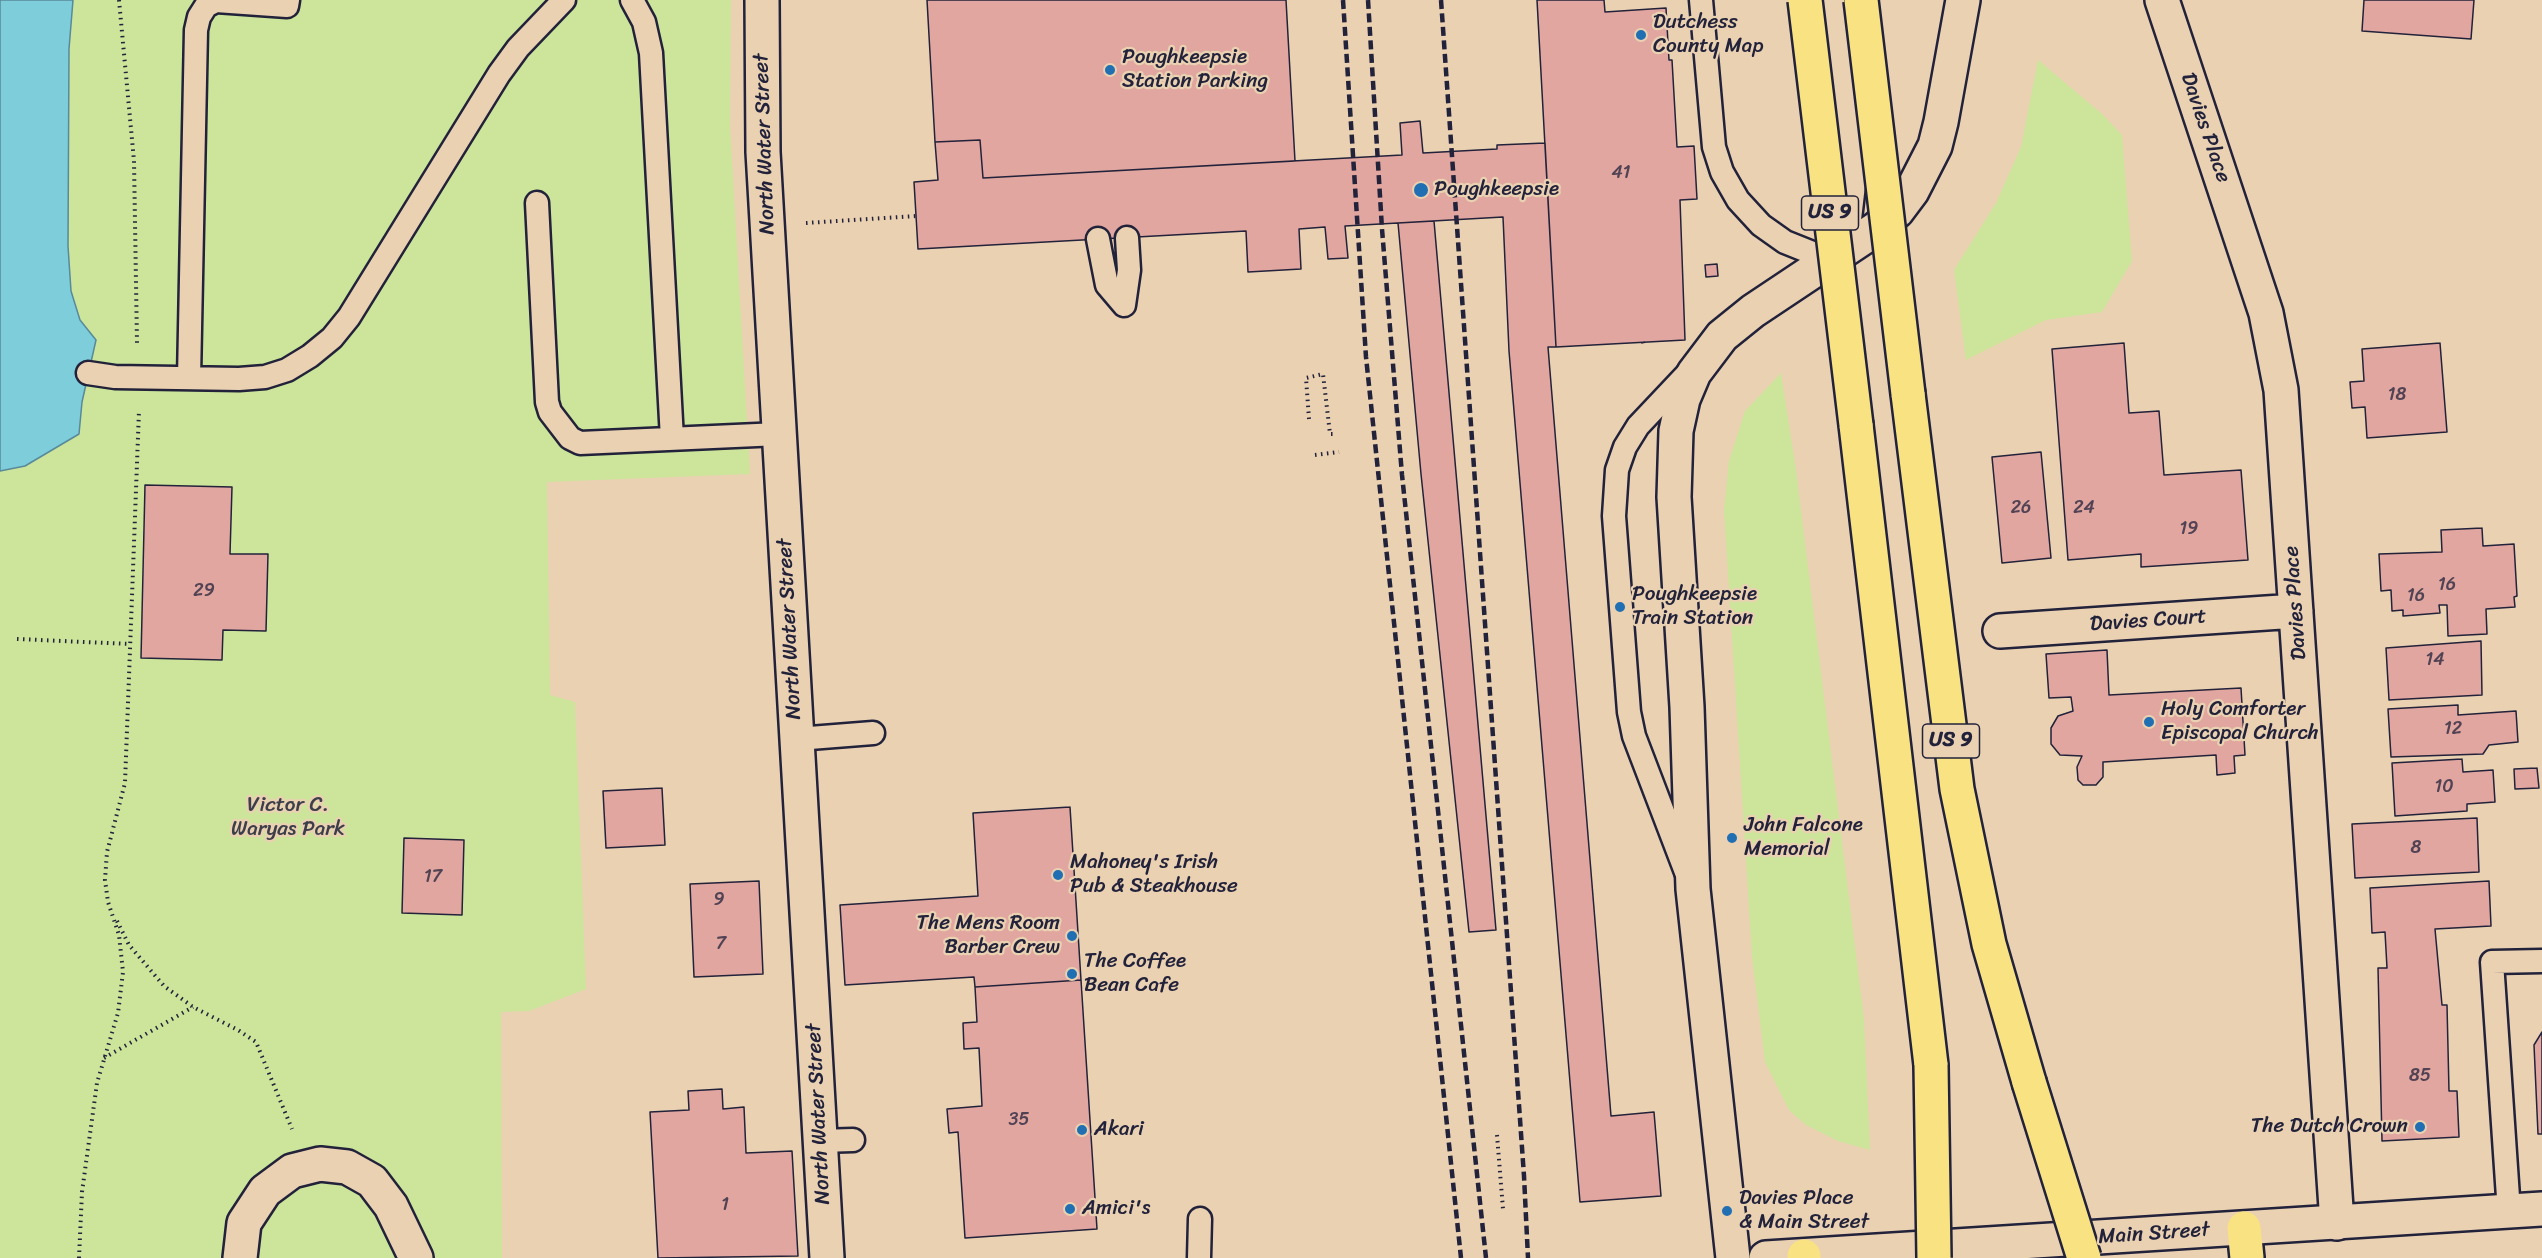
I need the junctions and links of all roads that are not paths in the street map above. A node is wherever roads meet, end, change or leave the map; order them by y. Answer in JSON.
{"nodes":[{"id":1,"x":288,"y":0,"type":"edge"},
{"id":2,"x":564,"y":0,"type":"edge"},
{"id":3,"x":632,"y":0,"type":"edge"},
{"id":4,"x":762,"y":0,"type":"edge"},
{"id":5,"x":1701,"y":0,"type":"edge"},
{"id":6,"x":1805,"y":0,"type":"edge"},
{"id":7,"x":1833,"y":0,"type":"edge"},
{"id":8,"x":1861,"y":0,"type":"edge"},
{"id":9,"x":1964,"y":0,"type":"edge"},
{"id":10,"x":2162,"y":0,"type":"edge"},
{"id":11,"x":217,"y":1,"type":"edge"},
{"id":12,"x":537,"y":203,"type":"dead end"},
{"id":13,"x":1127,"y":237,"type":"dead end"},
{"id":14,"x":1098,"y":239,"type":"dead end"},
{"id":15,"x":1834,"y":257,"type":"junction"},
{"id":16,"x":1709,"y":350,"type":"junction"},
{"id":17,"x":88,"y":373,"type":"dead end"},
{"id":18,"x":189,"y":378,"type":"junction"},
{"id":19,"x":779,"y":434,"type":"junction"},
{"id":20,"x":672,"y":439,"type":"junction"},
{"id":21,"x":2296,"y":611,"type":"junction"},
{"id":22,"x":2001,"y":631,"type":"dead end"},
{"id":23,"x":873,"y":734,"type":"dead end"},
{"id":24,"x":797,"y":739,"type":"junction"},
{"id":25,"x":1693,"y":889,"type":"junction"},
{"id":26,"x":2542,"y":961,"type":"edge"},
{"id":27,"x":853,"y":1140,"type":"dead end"},
{"id":28,"x":820,"y":1142,"type":"junction"},
{"id":29,"x":2542,"y":1209,"type":"edge"},
{"id":30,"x":2509,"y":1212,"type":"junction"},
{"id":31,"x":1200,"y":1219,"type":"dead end"},
{"id":32,"x":2337,"y":1223,"type":"junction"},
{"id":33,"x":2246,"y":1243,"type":"edge"},
{"id":34,"x":1804,"y":1257,"type":"edge"},
{"id":35,"x":240,"y":1258,"type":"edge"},
{"id":36,"x":416,"y":1258,"type":"edge"},
{"id":37,"x":827,"y":1258,"type":"edge"},
{"id":38,"x":1199,"y":1258,"type":"edge"},
{"id":39,"x":1732,"y":1258,"type":"edge"},
{"id":40,"x":1766,"y":1258,"type":"edge"},
{"id":41,"x":1934,"y":1258,"type":"edge"},
{"id":42,"x":2084,"y":1258,"type":"edge"}],
"edges":[{"from":1,"to":11,"type":"lane"},
{"from":2,"to":18,"type":"lane"},
{"from":3,"to":20,"type":"lane"},
{"from":4,"to":19,"type":"street","name":"North Water Street"},
{"from":5,"to":15,"type":"lane"},
{"from":6,"to":41,"type":"highway","number":"US 9","bridge":true},
{"from":7,"to":15,"type":"lane"},
{"from":8,"to":42,"type":"highway","number":"US 9","bridge":true},
{"from":9,"to":15,"type":"street"},
{"from":10,"to":21,"type":"street","name":"Davies Place"},
{"from":11,"to":18,"type":"lane"},
{"from":12,"to":20,"type":"lane"},
{"from":13,"to":14,"type":"lane"},
{"from":15,"to":16,"type":"street"},
{"from":16,"to":25,"type":"street"},
{"from":16,"to":25,"type":"lane"},
{"from":17,"to":18,"type":"lane"},
{"from":19,"to":20,"type":"lane"},
{"from":19,"to":24,"type":"street","name":"North Water Street"},
{"from":21,"to":22,"type":"street","name":"Davies Court"},
{"from":21,"to":32,"type":"street","name":"Davies Place"},
{"from":23,"to":24,"type":"lane"},
{"from":24,"to":28,"type":"street","name":"North Water Street"},
{"from":25,"to":39,"type":"street"},
{"from":26,"to":30,"type":"lane"},
{"from":27,"to":28,"type":"lane"},
{"from":28,"to":37,"type":"street","name":"North Water Street"},
{"from":29,"to":30,"type":"street","name":"Main Street"},
{"from":30,"to":32,"type":"street","name":"Main Street"},
{"from":31,"to":38,"type":"lane"},
{"from":32,"to":33,"type":"street","name":"Main Street"},
{"from":33,"to":34,"type":"street","name":"Main Street"},
{"from":34,"to":40,"type":"street","name":"Main Street"},
{"from":35,"to":36,"type":"street"}]}
